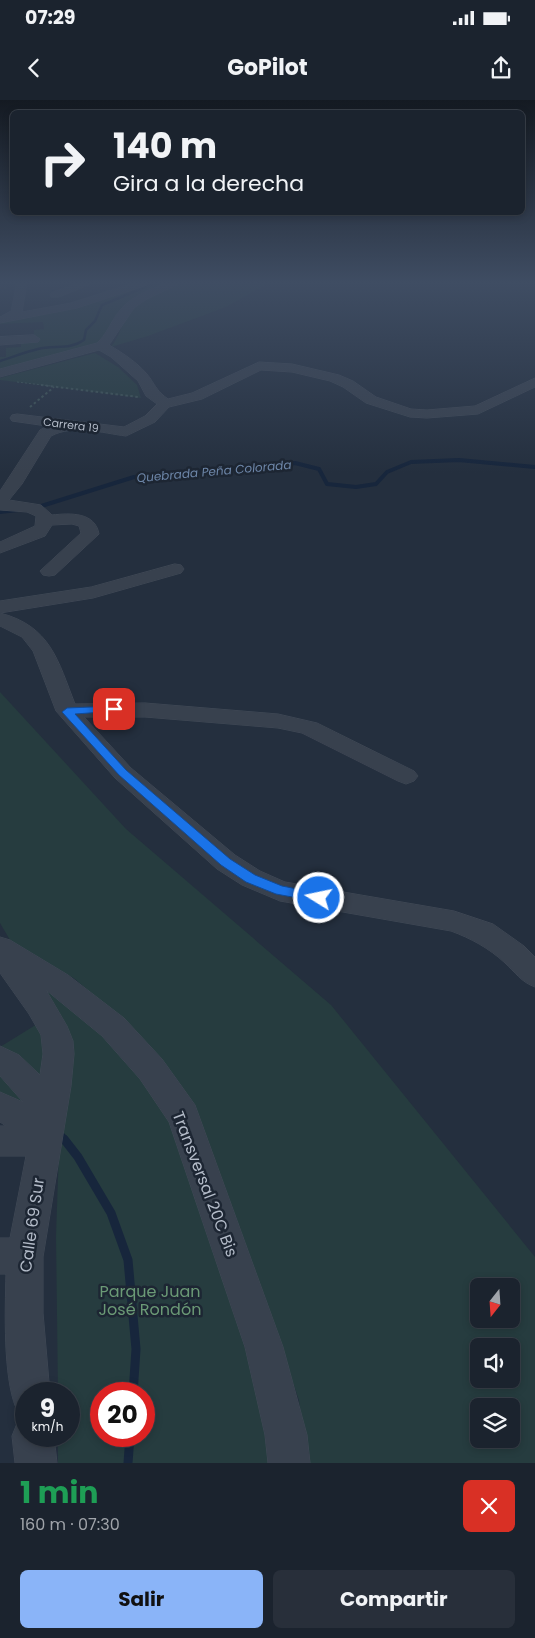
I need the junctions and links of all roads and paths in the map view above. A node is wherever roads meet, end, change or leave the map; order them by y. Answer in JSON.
{"nodes":[{"id":1,"x":99,"y":347,"type":"edge"},
{"id":2,"x":102,"y":347,"type":"edge"},
{"id":3,"x":5,"y":377,"type":"edge"},
{"id":4,"x":535,"y":382,"type":"edge"},
{"id":5,"x":55,"y":387,"type":"junction"},
{"id":6,"x":165,"y":403,"type":"junction"},
{"id":7,"x":17,"y":418,"type":"joint"},
{"id":8,"x":70,"y":425,"type":"junction"},
{"id":9,"x":0,"y":500,"type":"edge"},
{"id":10,"x":0,"y":505,"type":"edge"},
{"id":11,"x":36,"y":513,"type":"junction"},
{"id":12,"x":0,"y":548,"type":"edge"},
{"id":13,"x":175,"y":569,"type":"dead end"},
{"id":14,"x":49,"y":571,"type":"dead end"},
{"id":15,"x":0,"y":607,"type":"edge"},
{"id":16,"x":0,"y":619,"type":"edge"},
{"id":17,"x":67,"y":712,"type":"junction"},
{"id":18,"x":406,"y":776,"type":"dead end"},
{"id":19,"x":0,"y":948,"type":"edge"},
{"id":20,"x":535,"y":975,"type":"edge"},
{"id":21,"x":0,"y":1059,"type":"edge"},
{"id":22,"x":0,"y":1106,"type":"edge"},
{"id":23,"x":46,"y":1129,"type":"junction"},
{"id":24,"x":0,"y":1141,"type":"edge"},
{"id":25,"x":12,"y":1256,"type":"edge"},
{"id":26,"x":29,"y":1382,"type":"edge"},
{"id":27,"x":34,"y":1447,"type":"edge"},
{"id":28,"x":36,"y":1463,"type":"edge"},
{"id":29,"x":289,"y":1463,"type":"edge"}],
"edges":[{"from":1,"to":3,"type":"street"},
{"from":2,"to":6,"type":"street"},
{"from":3,"to":5,"type":"path"},
{"from":4,"to":6,"type":"street"},
{"from":5,"to":6,"type":"path"},
{"from":5,"to":7,"type":"path"},
{"from":6,"to":8,"type":"street","name":"Carrera 19"},
{"from":7,"to":8,"type":"street","name":"Carrera 19"},
{"from":8,"to":9,"type":"street"},
{"from":10,"to":11,"type":"street"},
{"from":11,"to":12,"type":"street"},
{"from":11,"to":14,"type":"street"},
{"from":13,"to":15,"type":"street"},
{"from":16,"to":17,"type":"street"},
{"from":17,"to":18,"type":"street"},
{"from":17,"to":20,"type":"street"},
{"from":19,"to":23,"type":"street","name":"Calle 69 Sur"},
{"from":19,"to":29,"type":"street","name":"Transversal 20C Bis"},
{"from":21,"to":23,"type":"street"},
{"from":22,"to":23,"type":"street"},
{"from":23,"to":24,"type":"street"},
{"from":23,"to":25,"type":"street","name":"Calle 69 Sur"},
{"from":25,"to":26,"type":"street","name":"Calle 69 Sur"},
{"from":27,"to":28,"type":"street"}]}
